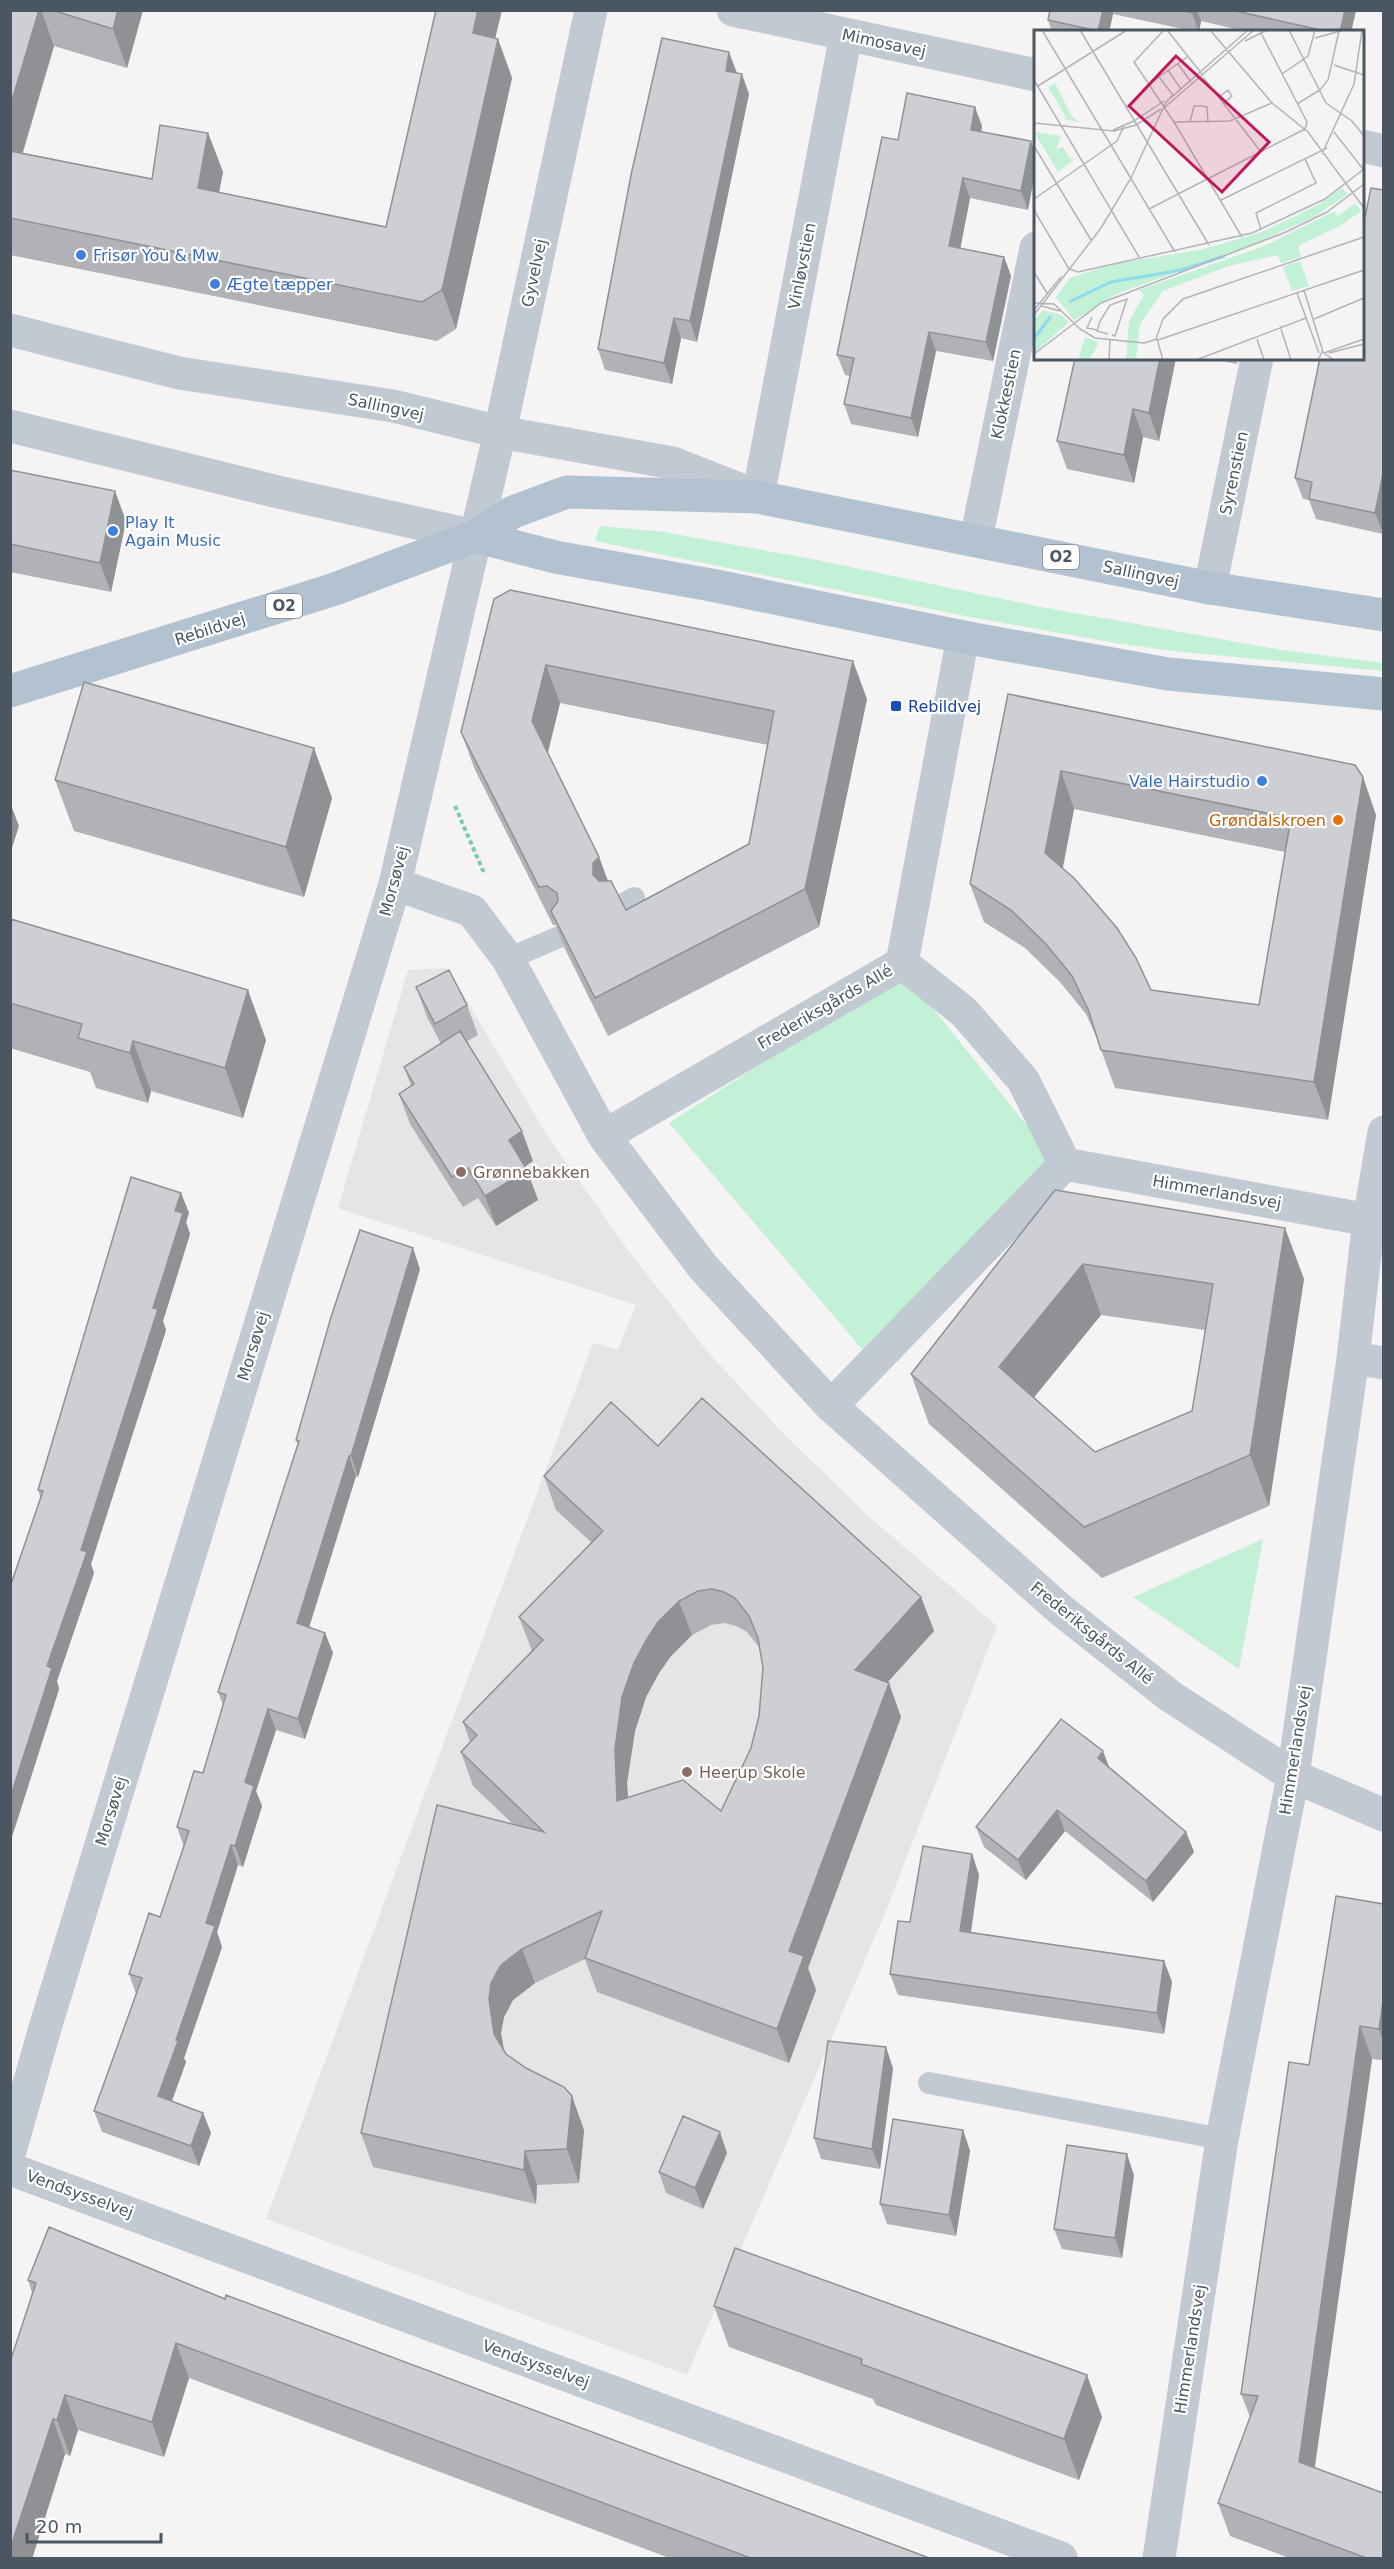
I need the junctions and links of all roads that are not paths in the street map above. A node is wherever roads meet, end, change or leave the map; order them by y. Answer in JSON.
{"nodes":[{"id":1,"x":591,"y":10,"type":"edge"},
{"id":2,"x":733,"y":10,"type":"edge"},
{"id":3,"x":846,"y":35,"type":"junction"},
{"id":4,"x":1034,"y":75,"type":"edge"},
{"id":5,"x":1364,"y":146,"type":"edge"},
{"id":6,"x":1383,"y":151,"type":"edge"},
{"id":7,"x":1034,"y":253,"type":"edge"},
{"id":8,"x":10,"y":330,"type":"edge"},
{"id":9,"x":1257,"y":360,"type":"edge"},
{"id":10,"x":10,"y":426,"type":"edge"},
{"id":11,"x":500,"y":432,"type":"junction"},
{"id":12,"x":758,"y":496,"type":"junction"},
{"id":13,"x":475,"y":536,"type":"junction"},
{"id":14,"x":976,"y":539,"type":"junction"},
{"id":15,"x":1210,"y":588,"type":"junction"},
{"id":16,"x":1383,"y":615,"type":"edge"},
{"id":17,"x":963,"y":637,"type":"junction"},
{"id":18,"x":10,"y":691,"type":"edge"},
{"id":19,"x":1383,"y":694,"type":"edge"},
{"id":20,"x":394,"y":884,"type":"junction"},
{"id":21,"x":559,"y":937,"type":"edge"},
{"id":22,"x":508,"y":959,"type":"junction"},
{"id":23,"x":902,"y":963,"type":"junction"},
{"id":24,"x":1383,"y":1132,"type":"edge"},
{"id":25,"x":604,"y":1136,"type":"junction"},
{"id":26,"x":1065,"y":1164,"type":"junction"},
{"id":27,"x":1375,"y":1208,"type":"edge"},
{"id":28,"x":1368,"y":1361,"type":"edge"},
{"id":29,"x":831,"y":1406,"type":"junction"},
{"id":30,"x":1293,"y":1776,"type":"junction"},
{"id":31,"x":1383,"y":1815,"type":"edge"},
{"id":32,"x":929,"y":2083,"type":"dead end"},
{"id":33,"x":1222,"y":2139,"type":"junction"},
{"id":34,"x":10,"y":2151,"type":"edge"},
{"id":35,"x":10,"y":2169,"type":"edge"},
{"id":36,"x":1061,"y":2559,"type":"edge"},
{"id":37,"x":1159,"y":2559,"type":"edge"}],
"edges":[{"from":1,"to":11,"type":"street","name":"Gyvelvej"},
{"from":2,"to":3,"type":"street","name":"Mimosavej"},
{"from":3,"to":4,"type":"street","name":"Mimosavej"},
{"from":3,"to":12,"type":"street","name":"Vinløvstien"},
{"from":5,"to":6,"type":"street"},
{"from":7,"to":14,"type":"street","name":"Klokkestien"},
{"from":8,"to":11,"type":"street","name":"Sallingvej"},
{"from":9,"to":15,"type":"street","name":"Syrenstien"},
{"from":10,"to":13,"type":"street"},
{"from":11,"to":12,"type":"street","name":"Sallingvej"},
{"from":11,"to":13,"type":"street","name":"Gyvelvej"},
{"from":12,"to":13,"type":"main road","name":"Sallingvej","number":"O2"},
{"from":12,"to":14,"type":"main road","name":"Sallingvej","number":"O2"},
{"from":13,"to":17,"type":"main road"},
{"from":13,"to":18,"type":"main road","name":"Rebildvej","number":"O2"},
{"from":13,"to":20,"type":"street","name":"Morsøvej"},
{"from":14,"to":15,"type":"main road","name":"Sallingvej","number":"O2"},
{"from":15,"to":16,"type":"main road","name":"Sallingvej","number":"O2"},
{"from":17,"to":19,"type":"main road"},
{"from":17,"to":23,"type":"street"},
{"from":20,"to":22,"type":"street","name":"Frederiksgårds Allé"},
{"from":20,"to":34,"type":"street","name":"Morsøvej"},
{"from":21,"to":22,"type":"lane"},
{"from":22,"to":25,"type":"street","name":"Frederiksgårds Allé"},
{"from":23,"to":25,"type":"street","name":"Frederiksgårds Allé"},
{"from":23,"to":26,"type":"street","name":"Frederiksgårds Allé"},
{"from":24,"to":27,"type":"street","name":"Himmerlandsvej"},
{"from":25,"to":29,"type":"street","name":"Frederiksgårds Allé"},
{"from":26,"to":27,"type":"street","name":"Himmerlandsvej"},
{"from":26,"to":29,"type":"street"},
{"from":27,"to":28,"type":"street","name":"Himmerlandsvej"},
{"from":28,"to":30,"type":"street","name":"Himmerlandsvej"},
{"from":29,"to":30,"type":"street","name":"Frederiksgårds Allé"},
{"from":30,"to":31,"type":"street","name":"Frederiksgårds Allé"},
{"from":30,"to":33,"type":"street","name":"Himmerlandsvej"},
{"from":32,"to":33,"type":"lane"},
{"from":33,"to":37,"type":"street","name":"Himmerlandsvej"},
{"from":35,"to":36,"type":"street","name":"Vendsysselvej"}]}
